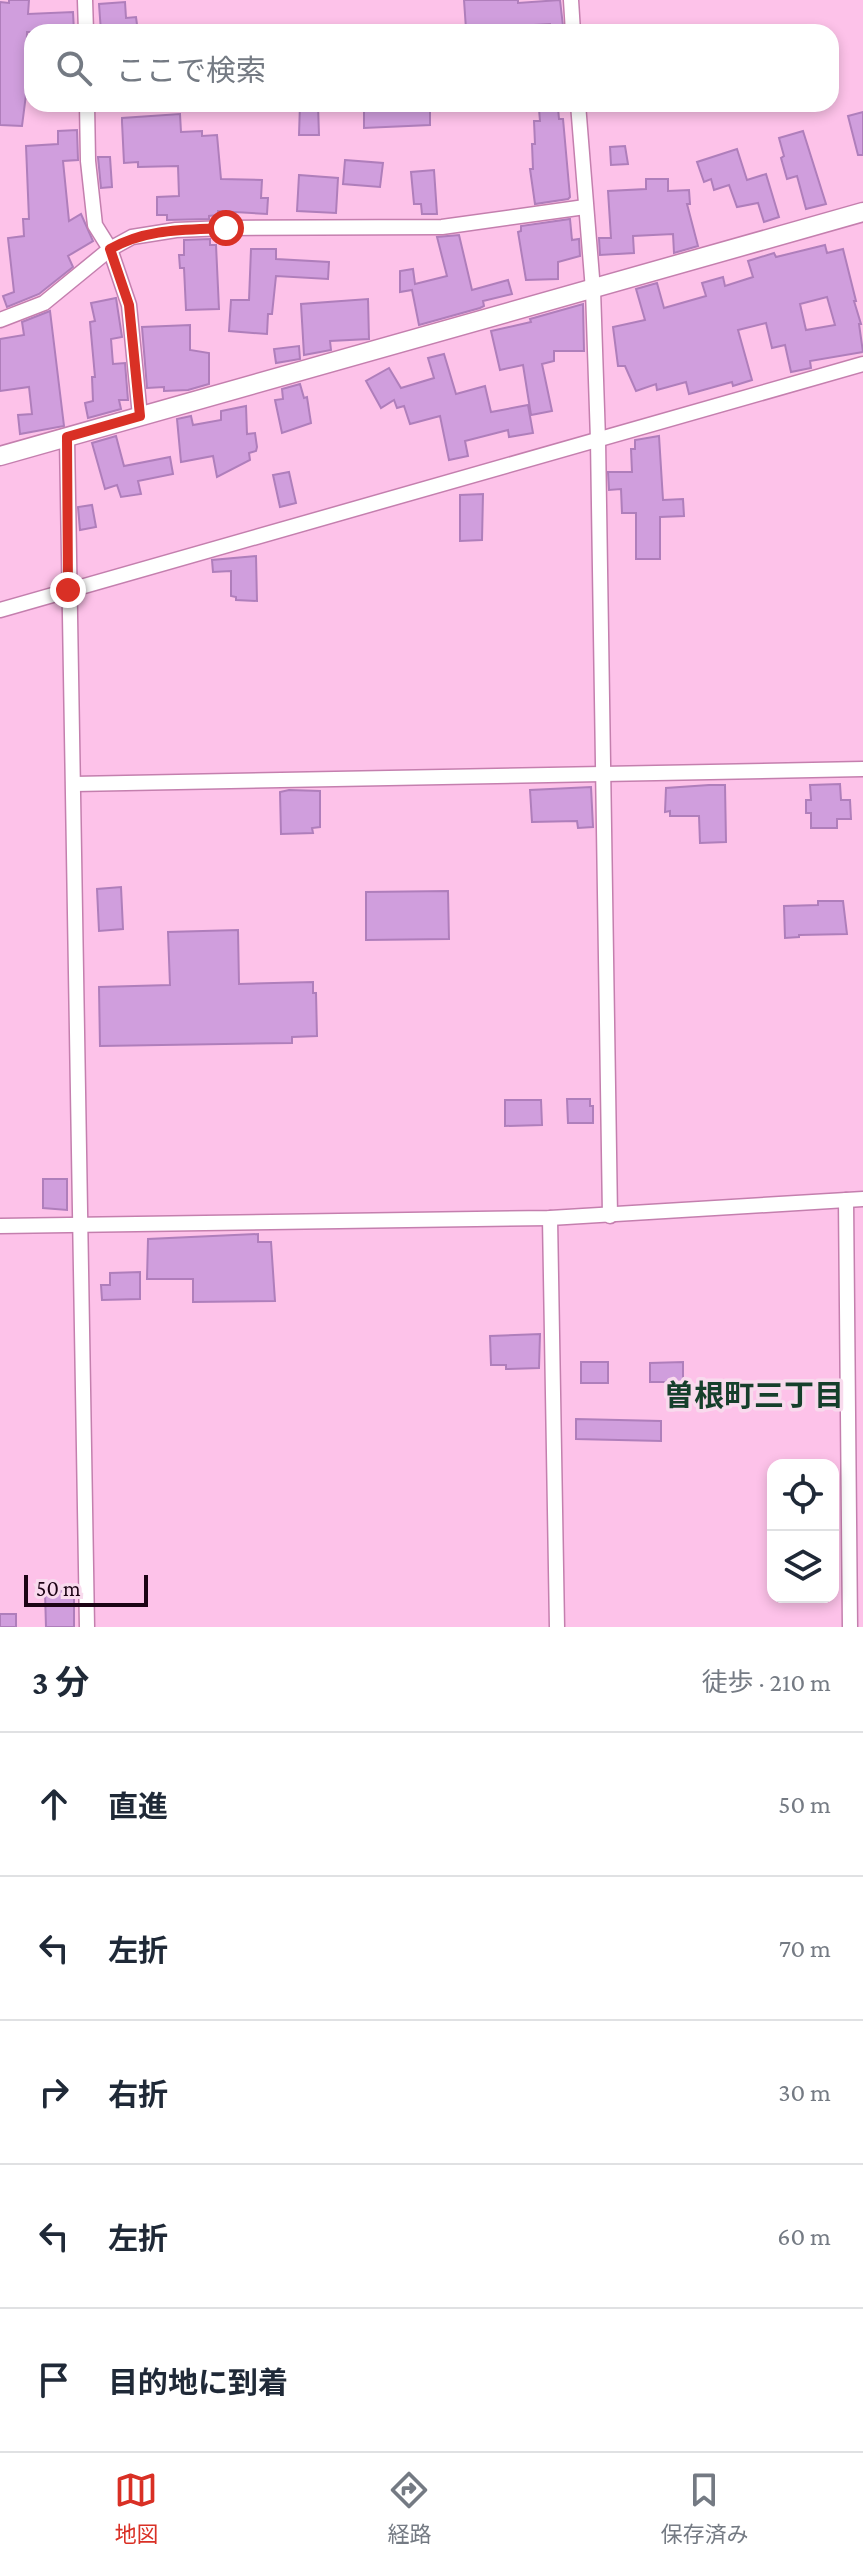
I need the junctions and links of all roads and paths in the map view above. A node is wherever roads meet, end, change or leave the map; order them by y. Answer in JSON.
{"nodes":[{"id":1,"x":85,"y":0,"type":"edge"},
{"id":2,"x":571,"y":0,"type":"edge"},
{"id":3,"x":86,"y":24,"type":"edge"},
{"id":4,"x":572,"y":24,"type":"edge"},
{"id":5,"x":87,"y":112,"type":"edge"},
{"id":6,"x":579,"y":112,"type":"edge"},
{"id":7,"x":585,"y":207,"type":"junction"},
{"id":8,"x":863,"y":212,"type":"edge"},
{"id":9,"x":110,"y":249,"type":"junction"},
{"id":10,"x":593,"y":290,"type":"junction"},
{"id":11,"x":0,"y":320,"type":"edge"},
{"id":12,"x":863,"y":364,"type":"edge"},
{"id":13,"x":140,"y":416,"type":"junction"},
{"id":14,"x":67,"y":437,"type":"junction"},
{"id":15,"x":598,"y":440,"type":"junction"},
{"id":16,"x":0,"y":456,"type":"edge"},
{"id":17,"x":68,"y":590,"type":"junction"},
{"id":18,"x":0,"y":610,"type":"edge"},
{"id":19,"x":863,"y":769,"type":"edge"},
{"id":20,"x":601,"y":774,"type":"junction"},
{"id":21,"x":74,"y":784,"type":"junction"},
{"id":22,"x":863,"y":1199,"type":"edge"},
{"id":23,"x":846,"y":1200,"type":"junction"},
{"id":24,"x":610,"y":1216,"type":"junction"},
{"id":25,"x":550,"y":1218,"type":"junction"},
{"id":26,"x":80,"y":1224,"type":"junction"},
{"id":27,"x":0,"y":1226,"type":"edge"},
{"id":28,"x":855,"y":1501,"type":"edge"},
{"id":29,"x":87,"y":1627,"type":"edge"},
{"id":30,"x":557,"y":1627,"type":"edge"},
{"id":31,"x":850,"y":1627,"type":"edge"}],
"edges":[{"from":1,"to":3,"type":"street"},
{"from":2,"to":4,"type":"street"},
{"from":5,"to":9,"type":"street"},
{"from":6,"to":7,"type":"street"},
{"from":7,"to":9,"type":"street"},
{"from":7,"to":10,"type":"street"},
{"from":8,"to":10,"type":"street"},
{"from":9,"to":11,"type":"street"},
{"from":9,"to":13,"type":"street"},
{"from":10,"to":13,"type":"street"},
{"from":10,"to":15,"type":"street"},
{"from":12,"to":15,"type":"street"},
{"from":13,"to":14,"type":"street"},
{"from":14,"to":16,"type":"street"},
{"from":14,"to":17,"type":"street"},
{"from":15,"to":17,"type":"street"},
{"from":15,"to":20,"type":"street"},
{"from":17,"to":18,"type":"street"},
{"from":17,"to":21,"type":"street"},
{"from":19,"to":20,"type":"street"},
{"from":20,"to":21,"type":"street"},
{"from":20,"to":24,"type":"street"},
{"from":21,"to":26,"type":"street"},
{"from":22,"to":23,"type":"street"},
{"from":23,"to":24,"type":"street"},
{"from":23,"to":28,"type":"street"},
{"from":24,"to":25,"type":"street"},
{"from":25,"to":26,"type":"street"},
{"from":25,"to":30,"type":"street"},
{"from":26,"to":27,"type":"street"},
{"from":26,"to":29,"type":"street"},
{"from":28,"to":31,"type":"street"}]}
